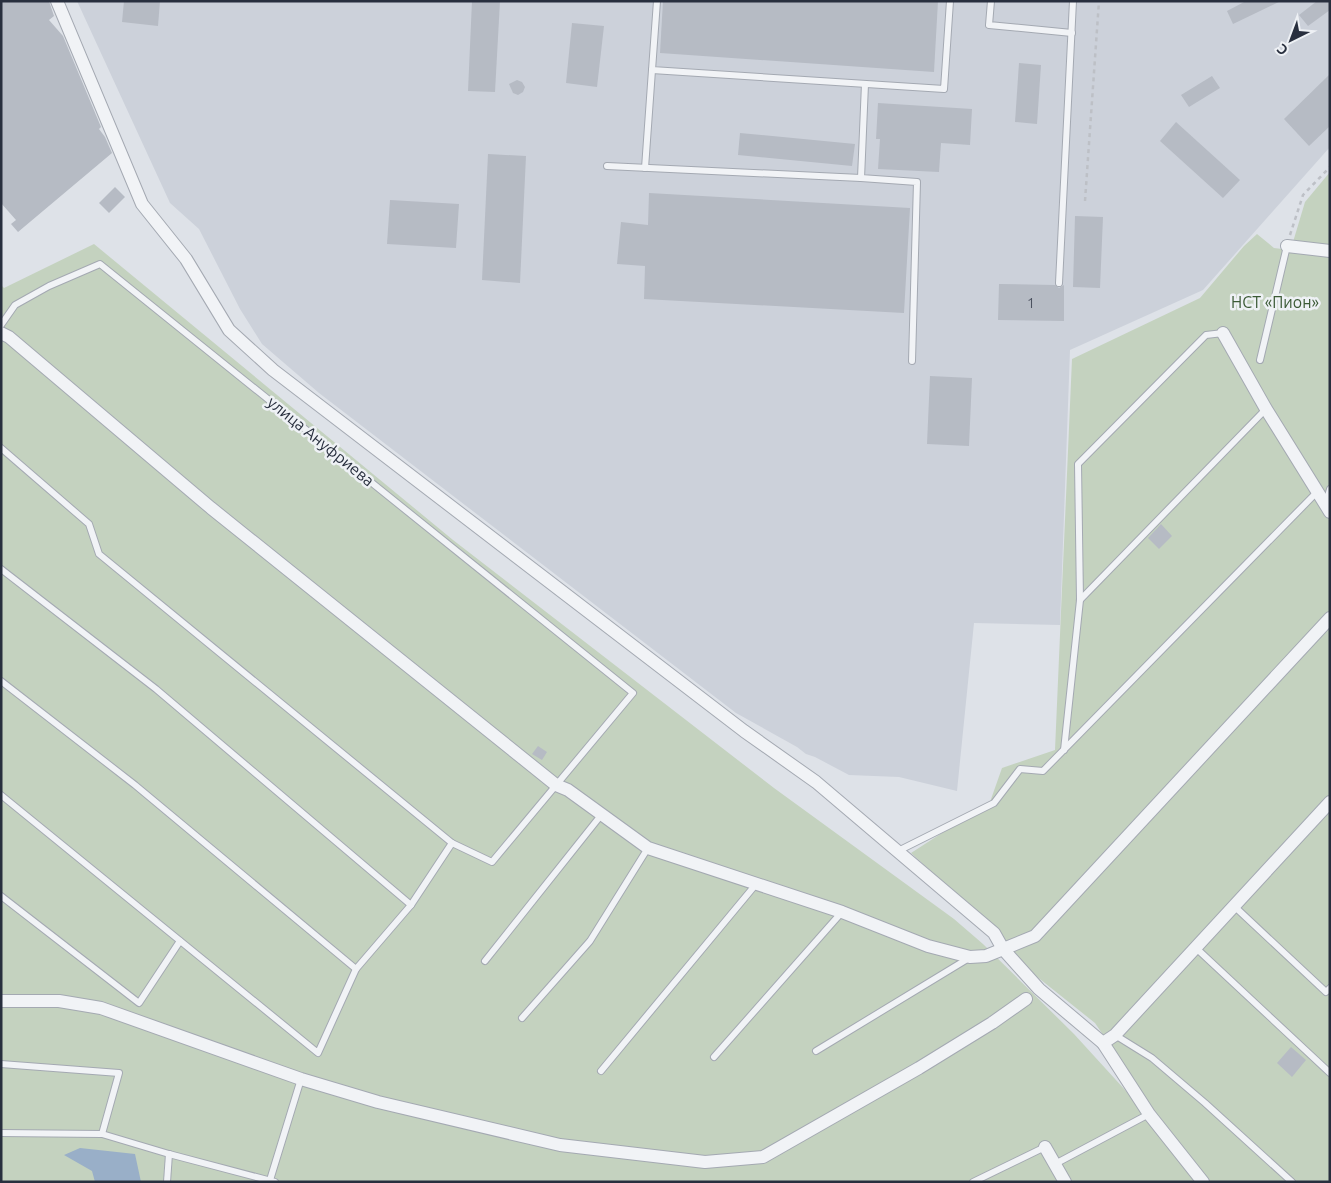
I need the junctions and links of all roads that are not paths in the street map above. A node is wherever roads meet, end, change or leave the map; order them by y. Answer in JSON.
{"nodes":[{"id":1,"x":56,"y":1,"type":"edge"},
{"id":2,"x":656,"y":1,"type":"edge"},
{"id":3,"x":950,"y":1,"type":"edge"},
{"id":4,"x":991,"y":1,"type":"edge"},
{"id":5,"x":1073,"y":1,"type":"edge"},
{"id":6,"x":1072,"y":33,"type":"junction"},
{"id":7,"x":652,"y":70,"type":"junction"},
{"id":8,"x":865,"y":84,"type":"junction"},
{"id":9,"x":607,"y":166,"type":"dead end"},
{"id":10,"x":646,"y":168,"type":"junction"},
{"id":11,"x":861,"y":178,"type":"junction"},
{"id":12,"x":1287,"y":246,"type":"joint"},
{"id":13,"x":1330,"y":251,"type":"edge"},
{"id":14,"x":1059,"y":283,"type":"dead end"},
{"id":15,"x":1,"y":325,"type":"edge"},
{"id":16,"x":1,"y":333,"type":"edge"},
{"id":17,"x":1223,"y":333,"type":"joint"},
{"id":18,"x":1260,"y":360,"type":"dead end"},
{"id":19,"x":912,"y":361,"type":"dead end"},
{"id":20,"x":1266,"y":409,"type":"junction"},
{"id":21,"x":1,"y":448,"type":"edge"},
{"id":22,"x":1325,"y":492,"type":"edge"},
{"id":23,"x":1330,"y":512,"type":"edge"},
{"id":24,"x":1,"y":569,"type":"edge"},
{"id":25,"x":1080,"y":600,"type":"junction"},
{"id":26,"x":1330,"y":618,"type":"edge"},
{"id":27,"x":1,"y":681,"type":"edge"},
{"id":28,"x":1064,"y":750,"type":"junction"},
{"id":29,"x":556,"y":785,"type":"junction"},
{"id":30,"x":1,"y":795,"type":"edge"},
{"id":31,"x":1330,"y":802,"type":"edge"},
{"id":32,"x":602,"y":814,"type":"junction"},
{"id":33,"x":452,"y":843,"type":"junction"},
{"id":34,"x":648,"y":848,"type":"junction"},
{"id":35,"x":898,"y":851,"type":"junction"},
{"id":36,"x":757,"y":883,"type":"junction"},
{"id":37,"x":1,"y":896,"type":"edge"},
{"id":38,"x":411,"y":905,"type":"junction"},
{"id":39,"x":1233,"y":906,"type":"junction"},
{"id":40,"x":842,"y":912,"type":"junction"},
{"id":41,"x":180,"y":941,"type":"junction"},
{"id":42,"x":1196,"y":948,"type":"junction"},
{"id":43,"x":1003,"y":950,"type":"junction"},
{"id":44,"x":970,"y":957,"type":"junction"},
{"id":45,"x":485,"y":961,"type":"dead end"},
{"id":46,"x":356,"y":968,"type":"junction"},
{"id":47,"x":1330,"y":988,"type":"edge"},
{"id":48,"x":1026,"y":999,"type":"dead end"},
{"id":49,"x":1,"y":1001,"type":"edge"},
{"id":50,"x":522,"y":1018,"type":"dead end"},
{"id":51,"x":1115,"y":1035,"type":"junction"},
{"id":52,"x":1103,"y":1043,"type":"junction"},
{"id":53,"x":816,"y":1051,"type":"dead end"},
{"id":54,"x":714,"y":1057,"type":"dead end"},
{"id":55,"x":1,"y":1064,"type":"edge"},
{"id":56,"x":601,"y":1071,"type":"dead end"},
{"id":57,"x":1330,"y":1073,"type":"edge"},
{"id":58,"x":301,"y":1079,"type":"junction"},
{"id":59,"x":1149,"y":1114,"type":"junction"},
{"id":60,"x":1,"y":1133,"type":"edge"},
{"id":61,"x":102,"y":1134,"type":"junction"},
{"id":62,"x":1045,"y":1148,"type":"joint"},
{"id":63,"x":169,"y":1154,"type":"junction"},
{"id":64,"x":1055,"y":1164,"type":"junction"},
{"id":65,"x":273,"y":1181,"type":"edge"},
{"id":66,"x":167,"y":1182,"type":"edge"},
{"id":67,"x":973,"y":1182,"type":"edge"},
{"id":68,"x":1065,"y":1182,"type":"edge"},
{"id":69,"x":1203,"y":1182,"type":"edge"},
{"id":70,"x":1292,"y":1182,"type":"edge"}],
"edges":[{"from":1,"to":35,"type":"street"},
{"from":2,"to":7,"type":"lane"},
{"from":3,"to":8,"type":"lane"},
{"from":4,"to":6,"type":"lane"},
{"from":5,"to":6,"type":"lane"},
{"from":6,"to":14,"type":"lane"},
{"from":7,"to":8,"type":"lane"},
{"from":7,"to":10,"type":"lane"},
{"from":8,"to":11,"type":"lane"},
{"from":9,"to":10,"type":"lane"},
{"from":10,"to":11,"type":"lane"},
{"from":11,"to":19,"type":"lane"},
{"from":12,"to":13,"type":"street"},
{"from":12,"to":18,"type":"lane"},
{"from":15,"to":29,"type":"lane","name":"улица Ануфриева"},
{"from":16,"to":29,"type":"street"},
{"from":17,"to":20,"type":"street"},
{"from":17,"to":25,"type":"lane"},
{"from":20,"to":22,"type":"street"},
{"from":20,"to":25,"type":"lane"},
{"from":21,"to":33,"type":"lane"},
{"from":22,"to":23,"type":"street"},
{"from":22,"to":28,"type":"lane"},
{"from":24,"to":38,"type":"lane"},
{"from":25,"to":28,"type":"lane"},
{"from":26,"to":43,"type":"street"},
{"from":27,"to":46,"type":"lane"},
{"from":28,"to":35,"type":"lane"},
{"from":29,"to":32,"type":"street"},
{"from":29,"to":33,"type":"lane"},
{"from":30,"to":41,"type":"lane"},
{"from":31,"to":39,"type":"street"},
{"from":32,"to":34,"type":"street"},
{"from":32,"to":45,"type":"lane"},
{"from":33,"to":38,"type":"lane"},
{"from":34,"to":36,"type":"street"},
{"from":34,"to":50,"type":"lane"},
{"from":35,"to":43,"type":"street"},
{"from":36,"to":40,"type":"street"},
{"from":36,"to":56,"type":"lane"},
{"from":37,"to":41,"type":"lane"},
{"from":38,"to":46,"type":"lane"},
{"from":39,"to":42,"type":"street"},
{"from":39,"to":47,"type":"lane"},
{"from":40,"to":44,"type":"street"},
{"from":40,"to":54,"type":"lane"},
{"from":41,"to":46,"type":"lane"},
{"from":42,"to":51,"type":"street"},
{"from":42,"to":57,"type":"lane"},
{"from":43,"to":44,"type":"street"},
{"from":43,"to":52,"type":"street"},
{"from":44,"to":53,"type":"lane"},
{"from":48,"to":58,"type":"street"},
{"from":49,"to":58,"type":"street"},
{"from":51,"to":52,"type":"street"},
{"from":51,"to":70,"type":"lane"},
{"from":52,"to":59,"type":"street"},
{"from":55,"to":61,"type":"lane"},
{"from":58,"to":65,"type":"lane"},
{"from":59,"to":64,"type":"lane"},
{"from":59,"to":69,"type":"street"},
{"from":60,"to":61,"type":"lane"},
{"from":61,"to":63,"type":"lane"},
{"from":62,"to":64,"type":"street"},
{"from":62,"to":67,"type":"lane"},
{"from":63,"to":65,"type":"lane"},
{"from":63,"to":66,"type":"lane"},
{"from":64,"to":68,"type":"street"}]}
